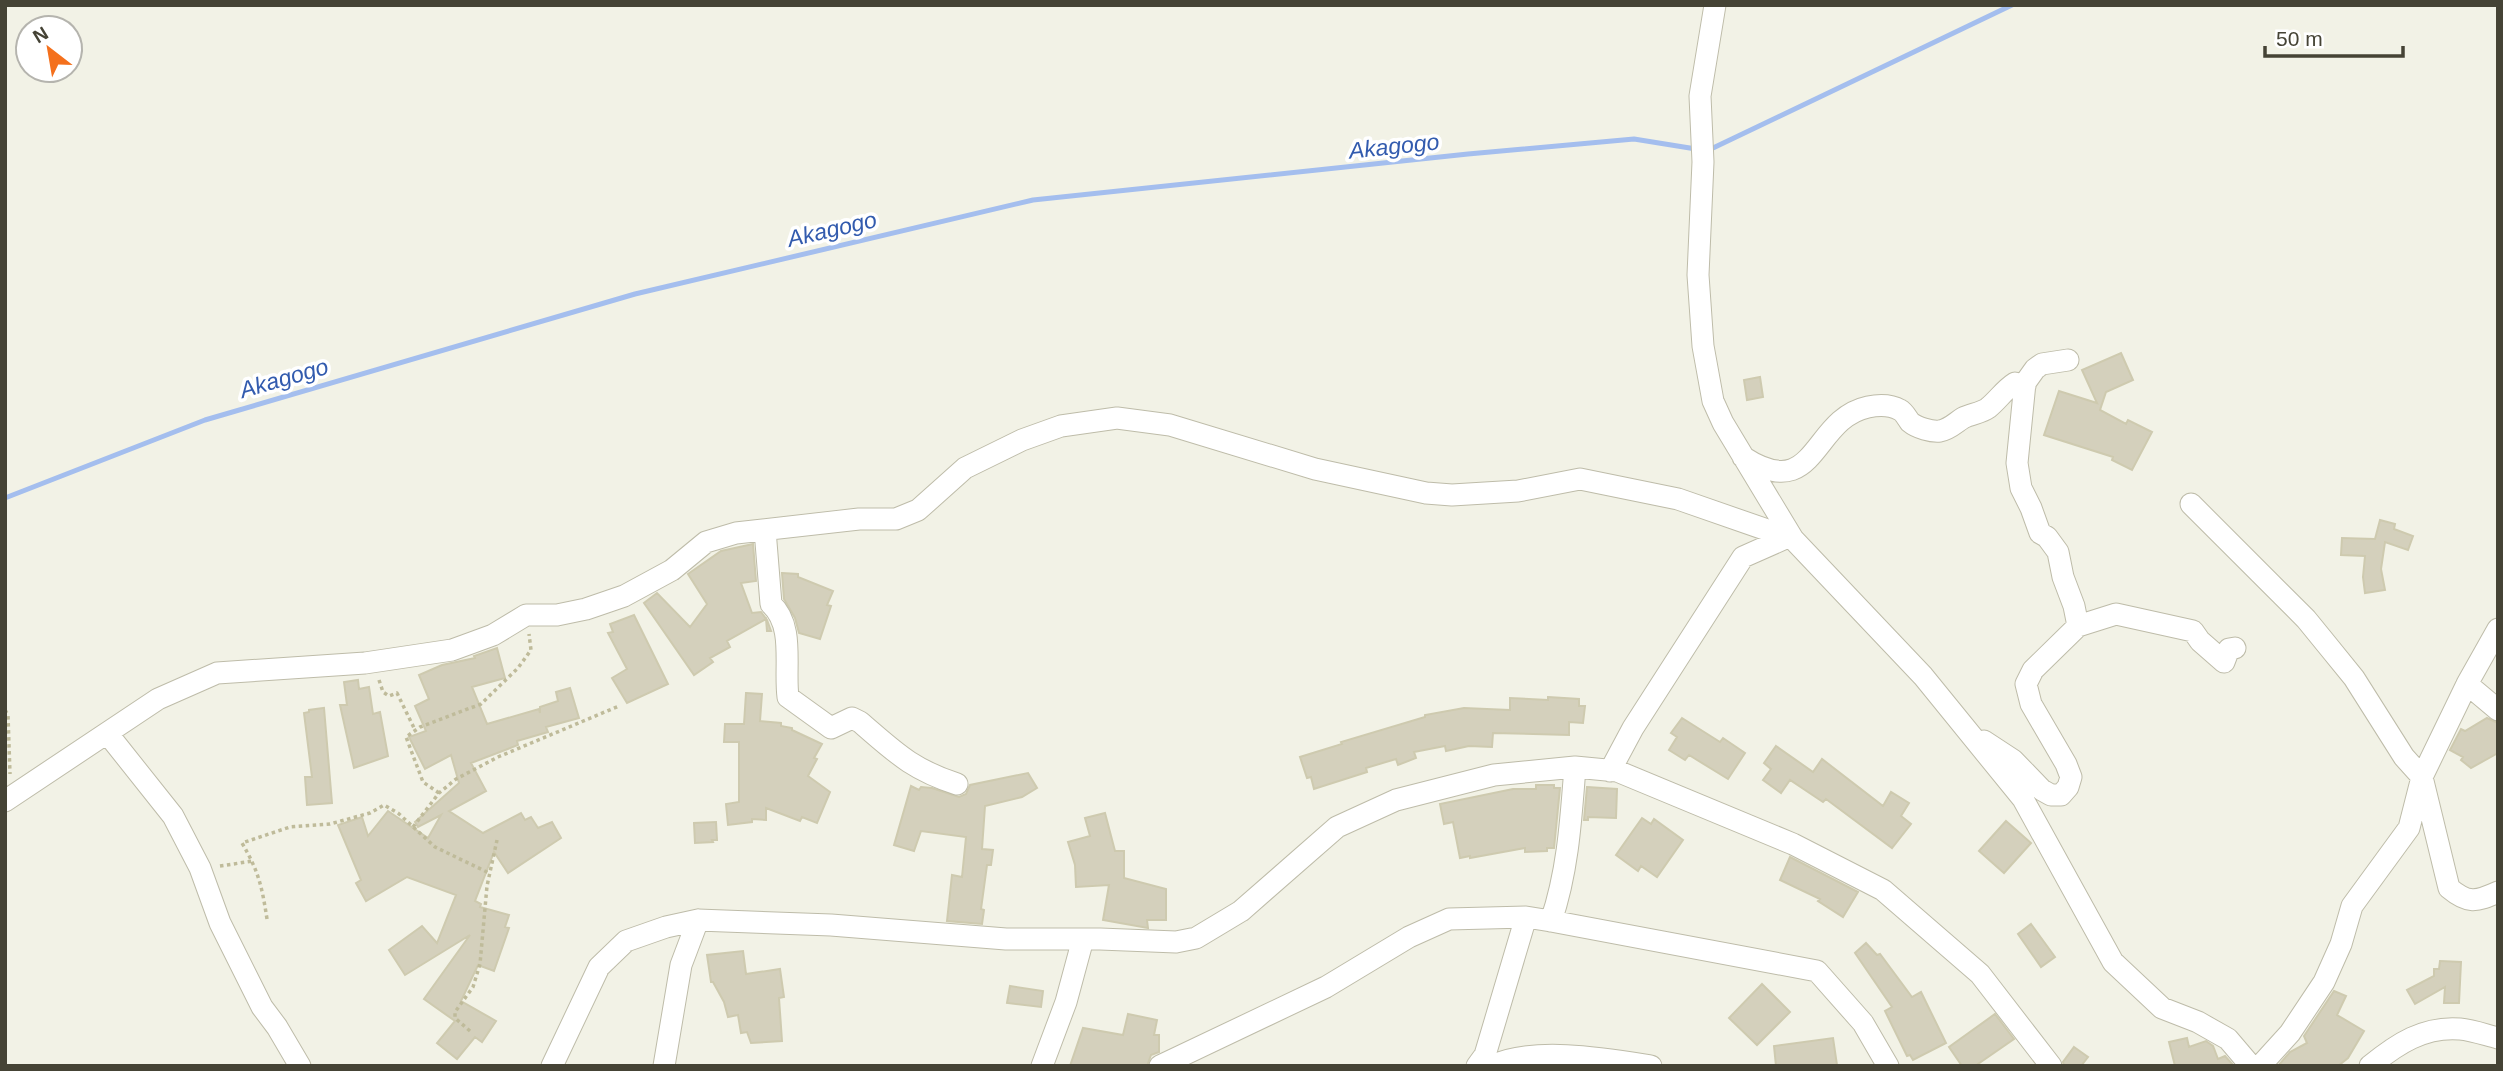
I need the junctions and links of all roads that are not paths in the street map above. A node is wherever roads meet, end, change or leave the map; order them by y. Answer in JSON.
{"nodes":[{"id":1,"x":1715,"y":5,"type":"edge"},
{"id":2,"x":2068,"y":360,"type":"dead end"},
{"id":3,"x":2025,"y":386,"type":"junction"},
{"id":4,"x":1741,"y":456,"type":"junction"},
{"id":5,"x":2191,"y":504,"type":"dead end"},
{"id":6,"x":765,"y":530,"type":"junction"},
{"id":7,"x":1791,"y":538,"type":"junction"},
{"id":8,"x":2078,"y":626,"type":"junction"},
{"id":9,"x":2498,"y":629,"type":"edge"},
{"id":10,"x":2235,"y":648,"type":"dead end"},
{"id":11,"x":2467,"y":684,"type":"junction"},
{"id":12,"x":2498,"y":710,"type":"edge"},
{"id":13,"x":107,"y":733,"type":"junction"},
{"id":14,"x":1970,"y":733,"type":"junction"},
{"id":15,"x":1575,"y":767,"type":"junction"},
{"id":16,"x":1610,"y":771,"type":"junction"},
{"id":17,"x":2422,"y":777,"type":"junction"},
{"id":18,"x":957,"y":784,"type":"dead end"},
{"id":19,"x":8,"y":799,"type":"edge"},
{"id":20,"x":2498,"y":892,"type":"edge"},
{"id":21,"x":1526,"y":917,"type":"junction"},
{"id":22,"x":698,"y":920,"type":"junction"},
{"id":23,"x":1551,"y":921,"type":"junction"},
{"id":24,"x":1083,"y":939,"type":"junction"},
{"id":25,"x":2498,"y":1038,"type":"edge"},
{"id":26,"x":1489,"y":1062,"type":"edge"},
{"id":27,"x":300,"y":1066,"type":"edge"},
{"id":28,"x":552,"y":1066,"type":"edge"},
{"id":29,"x":664,"y":1066,"type":"edge"},
{"id":30,"x":1042,"y":1066,"type":"edge"},
{"id":31,"x":1160,"y":1066,"type":"edge"},
{"id":32,"x":1651,"y":1066,"type":"edge"},
{"id":33,"x":1888,"y":1066,"type":"edge"},
{"id":34,"x":2051,"y":1066,"type":"edge"},
{"id":35,"x":2251,"y":1066,"type":"edge"},
{"id":36,"x":2260,"y":1066,"type":"edge"},
{"id":37,"x":2370,"y":1066,"type":"edge"}],
"edges":[{"from":1,"to":4,"type":"street"},
{"from":2,"to":3,"type":"street"},
{"from":3,"to":4,"type":"street"},
{"from":3,"to":8,"type":"street"},
{"from":4,"to":7,"type":"street"},
{"from":5,"to":17,"type":"street"},
{"from":6,"to":7,"type":"street"},
{"from":6,"to":13,"type":"street"},
{"from":6,"to":18,"type":"street"},
{"from":7,"to":14,"type":"street"},
{"from":7,"to":16,"type":"street"},
{"from":8,"to":10,"type":"street"},
{"from":8,"to":14,"type":"street"},
{"from":9,"to":11,"type":"street"},
{"from":11,"to":12,"type":"street"},
{"from":11,"to":17,"type":"street"},
{"from":13,"to":19,"type":"street"},
{"from":13,"to":27,"type":"street"},
{"from":14,"to":35,"type":"street"},
{"from":15,"to":16,"type":"street"},
{"from":15,"to":23,"type":"street"},
{"from":15,"to":24,"type":"street"},
{"from":16,"to":34,"type":"street"},
{"from":17,"to":20,"type":"street"},
{"from":17,"to":36,"type":"street"},
{"from":21,"to":23,"type":"street"},
{"from":21,"to":26,"type":"street"},
{"from":21,"to":31,"type":"street"},
{"from":22,"to":24,"type":"street"},
{"from":22,"to":28,"type":"street"},
{"from":22,"to":29,"type":"street"},
{"from":23,"to":33,"type":"street"},
{"from":24,"to":30,"type":"street"},
{"from":25,"to":37,"type":"street"},
{"from":26,"to":32,"type":"street"}]}
